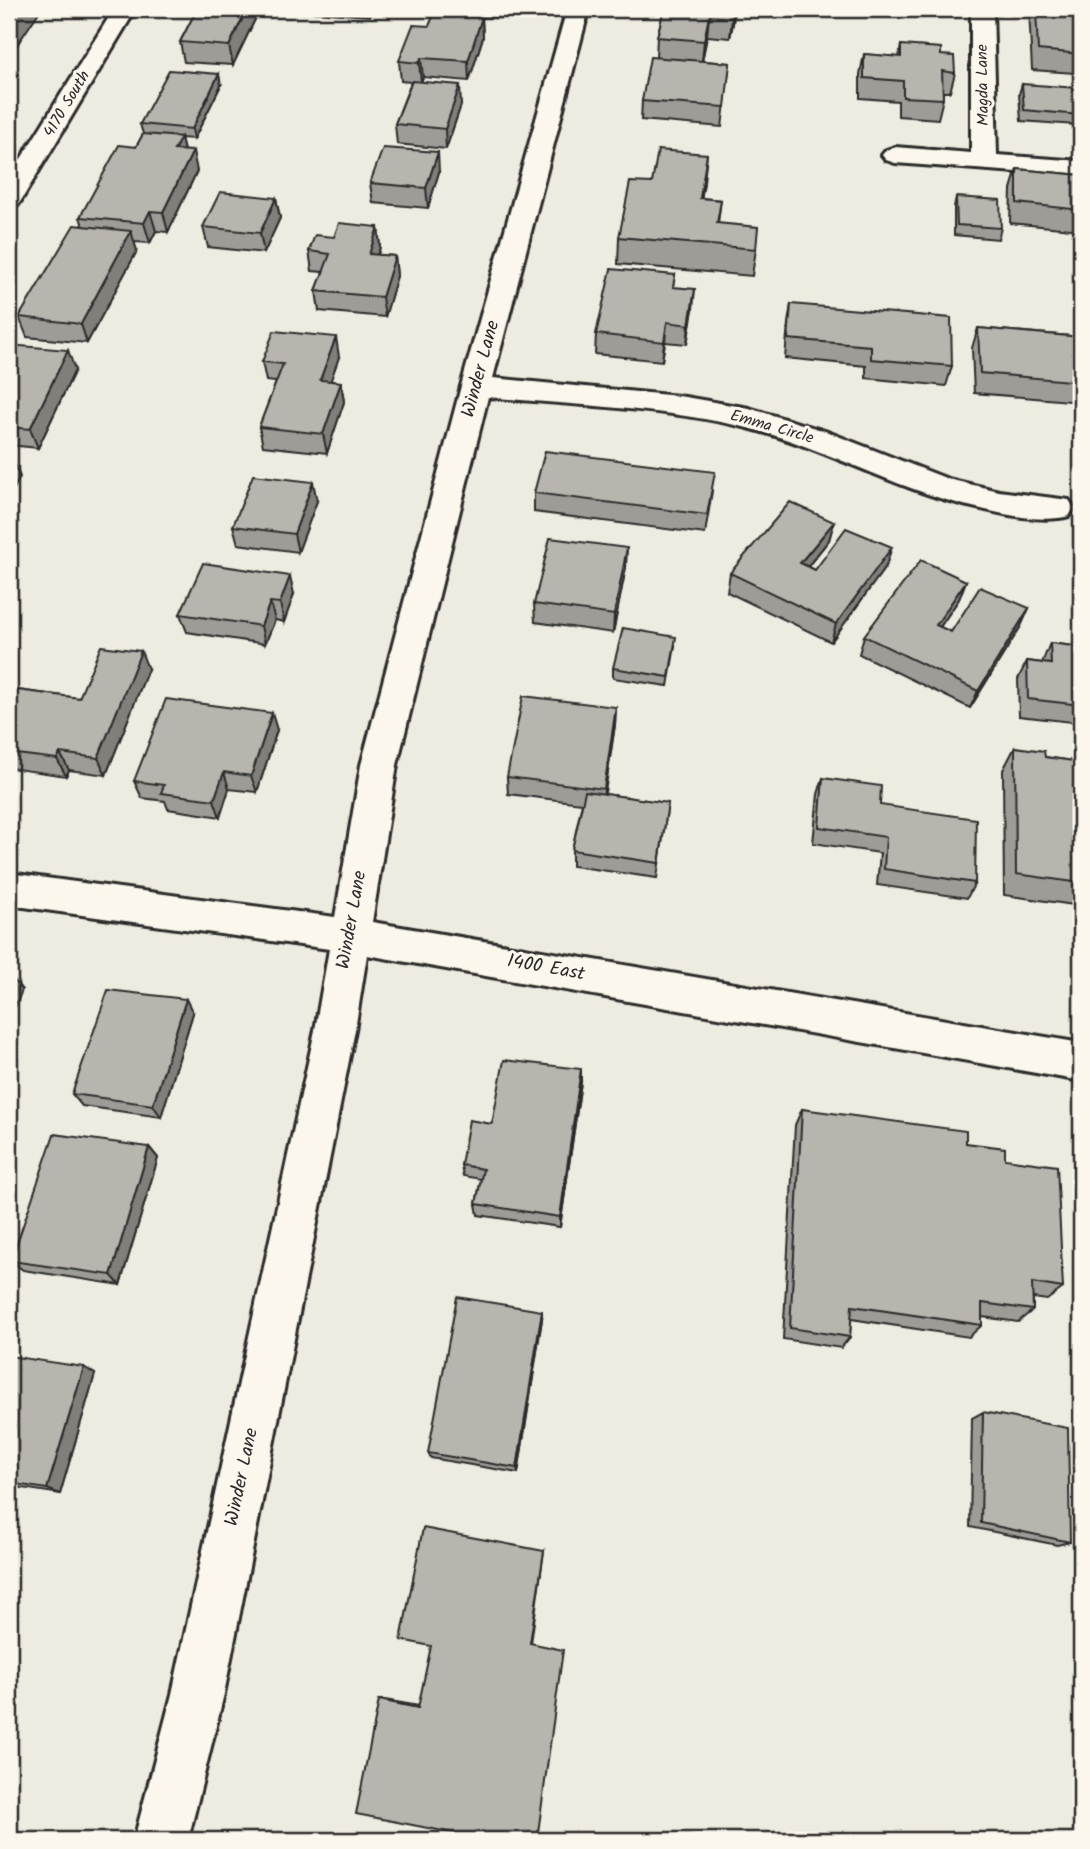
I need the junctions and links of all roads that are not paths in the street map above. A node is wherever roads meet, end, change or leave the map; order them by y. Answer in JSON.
{"nodes":[{"id":1,"x":125,"y":9,"type":"edge"},
{"id":2,"x":578,"y":9,"type":"edge"},
{"id":3,"x":982,"y":9,"type":"edge"},
{"id":4,"x":895,"y":155,"type":"dead end"},
{"id":5,"x":984,"y":161,"type":"junction"},
{"id":6,"x":1081,"y":169,"type":"edge"},
{"id":7,"x":9,"y":199,"type":"edge"},
{"id":8,"x":476,"y":386,"type":"junction"},
{"id":9,"x":1058,"y":508,"type":"dead end"},
{"id":10,"x":9,"y":889,"type":"edge"},
{"id":11,"x":349,"y":935,"type":"junction"},
{"id":12,"x":1081,"y":1062,"type":"edge"},
{"id":13,"x":161,"y":1840,"type":"edge"}],
"edges":[{"from":1,"to":7,"type":"street","name":"4170 South"},
{"from":2,"to":8,"type":"street","name":"Winder Lane"},
{"from":3,"to":5,"type":"street","name":"Magda Lane"},
{"from":4,"to":5,"type":"street"},
{"from":5,"to":6,"type":"street"},
{"from":8,"to":9,"type":"street","name":"Emma Circle"},
{"from":8,"to":11,"type":"street","name":"Winder Lane"},
{"from":10,"to":11,"type":"street","name":"1400 East"},
{"from":11,"to":12,"type":"street","name":"1400 East"},
{"from":11,"to":13,"type":"street","name":"Winder Lane"}]}
